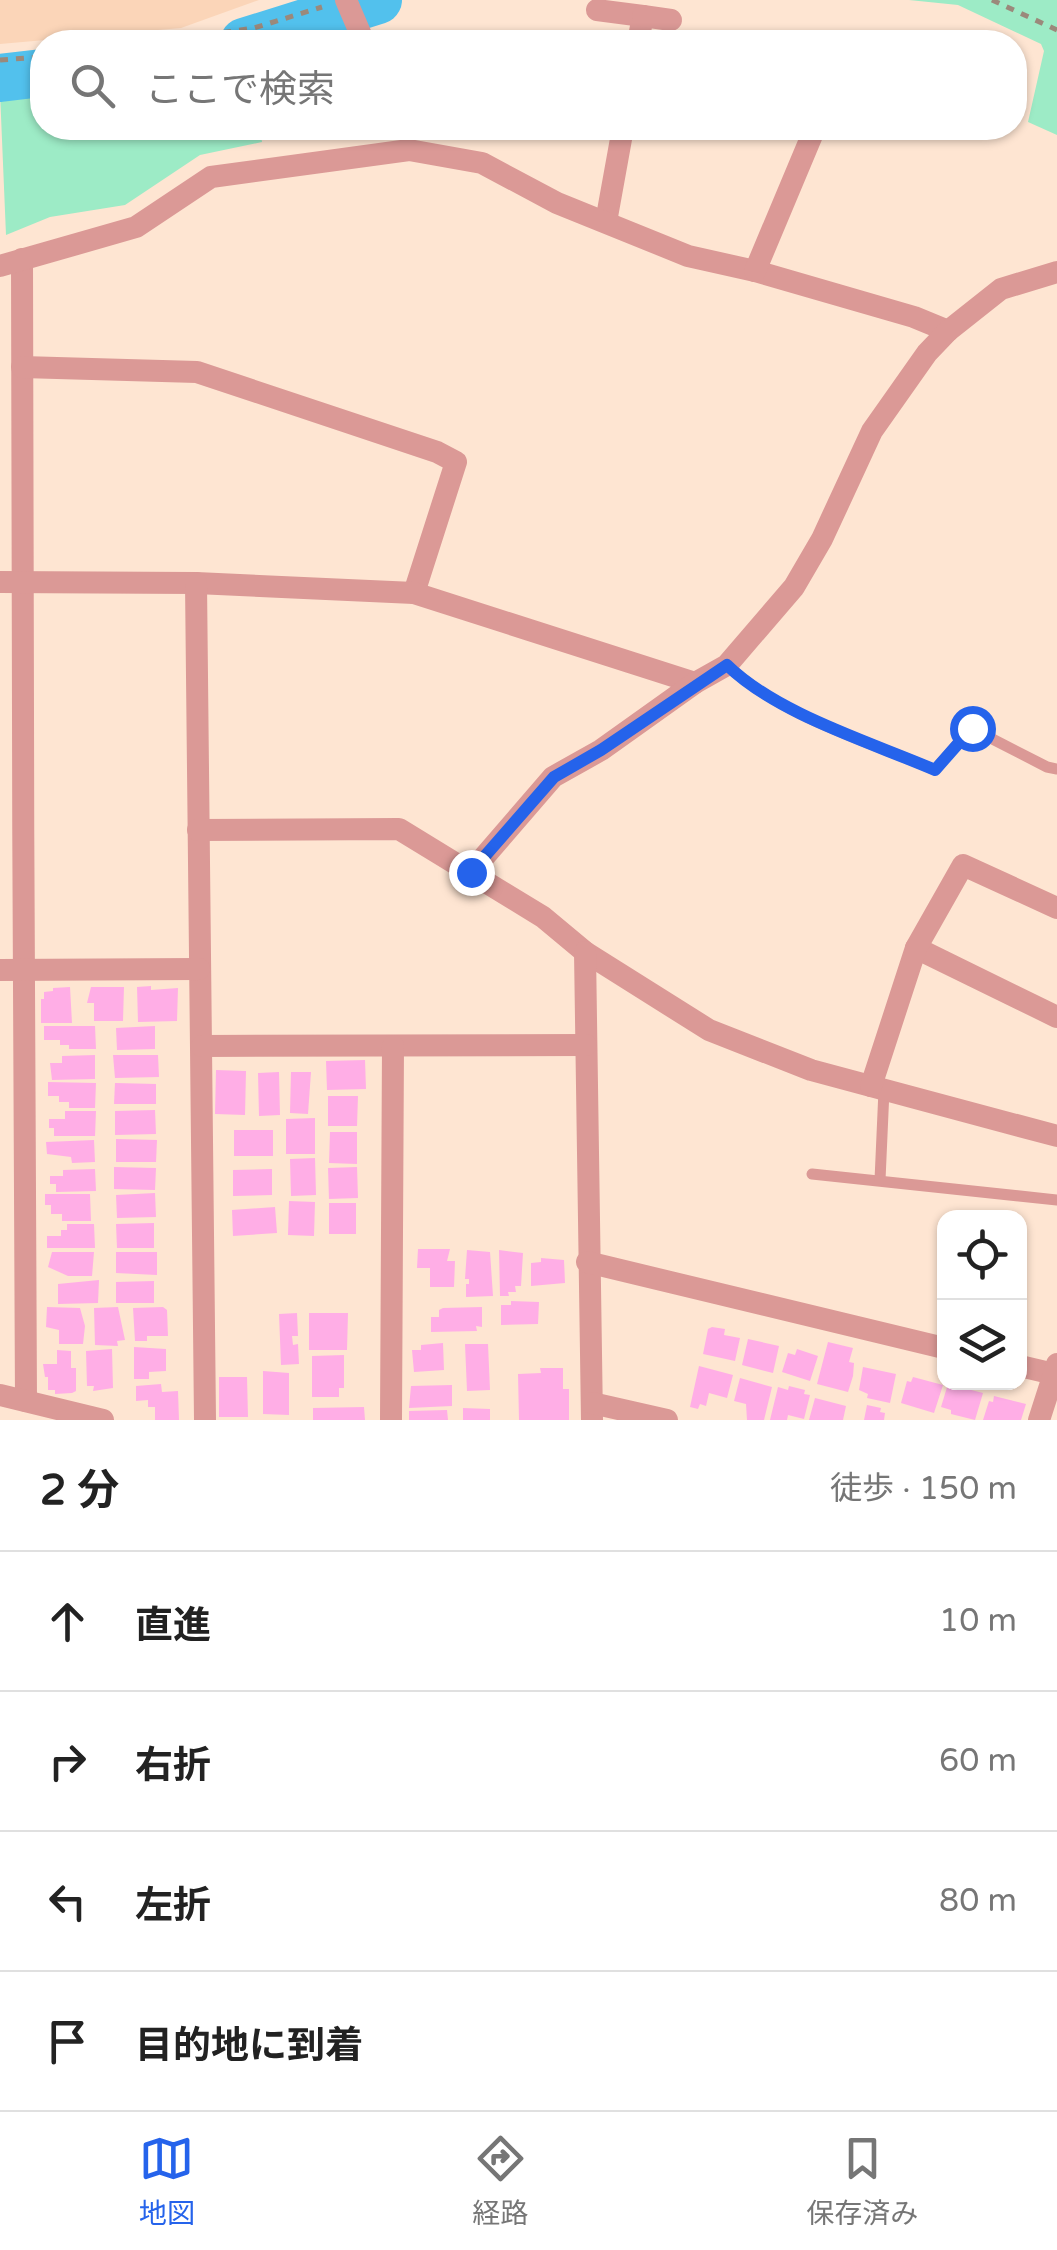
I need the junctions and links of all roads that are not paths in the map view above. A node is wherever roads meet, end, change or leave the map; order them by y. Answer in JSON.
{"nodes":[{"id":1,"x":346,"y":0,"type":"edge"},
{"id":2,"x":597,"y":10,"type":"dead end"},
{"id":3,"x":642,"y":16,"type":"junction"},
{"id":4,"x":671,"y":20,"type":"dead end"},
{"id":5,"x":359,"y":30,"type":"edge"},
{"id":6,"x":640,"y":30,"type":"edge"},
{"id":7,"x":404,"y":140,"type":"edge"},
{"id":8,"x":620,"y":140,"type":"edge"},
{"id":9,"x":809,"y":140,"type":"edge"},
{"id":10,"x":409,"y":150,"type":"junction"},
{"id":11,"x":606,"y":222,"type":"junction"},
{"id":12,"x":11,"y":263,"type":"edge"},
{"id":13,"x":754,"y":271,"type":"junction"},
{"id":14,"x":1057,"y":272,"type":"edge"},
{"id":15,"x":948,"y":331,"type":"junction"},
{"id":16,"x":22,"y":367,"type":"junction"},
{"id":17,"x":0,"y":582,"type":"edge"},
{"id":18,"x":25,"y":582,"type":"junction"},
{"id":19,"x":196,"y":584,"type":"junction"},
{"id":20,"x":414,"y":593,"type":"junction"},
{"id":21,"x":727,"y":665,"type":"junction"},
{"id":22,"x":695,"y":683,"type":"junction"},
{"id":23,"x":1057,"y":768,"type":"edge"},
{"id":24,"x":198,"y":830,"type":"junction"},
{"id":25,"x":471,"y":872,"type":"junction"},
{"id":26,"x":1057,"y":908,"type":"edge"},
{"id":27,"x":916,"y":948,"type":"junction"},
{"id":28,"x":585,"y":952,"type":"junction"},
{"id":29,"x":198,"y":969,"type":"junction"},
{"id":30,"x":11,"y":970,"type":"edge"},
{"id":31,"x":1057,"y":1016,"type":"edge"},
{"id":32,"x":586,"y":1044,"type":"junction"},
{"id":33,"x":202,"y":1046,"type":"junction"},
{"id":34,"x":393,"y":1046,"type":"junction"},
{"id":35,"x":878,"y":1088,"type":"junction"},
{"id":36,"x":1057,"y":1136,"type":"edge"},
{"id":37,"x":812,"y":1174,"type":"dead end"},
{"id":38,"x":880,"y":1180,"type":"junction"},
{"id":39,"x":1057,"y":1200,"type":"edge"},
{"id":40,"x":588,"y":1262,"type":"junction"},
{"id":41,"x":937,"y":1346,"type":"edge"},
{"id":42,"x":1027,"y":1367,"type":"edge"},
{"id":43,"x":1056,"y":1369,"type":"edge"},
{"id":44,"x":0,"y":1395,"type":"edge"},
{"id":45,"x":26,"y":1401,"type":"junction"},
{"id":46,"x":592,"y":1411,"type":"edge"},
{"id":47,"x":103,"y":1420,"type":"edge"},
{"id":48,"x":205,"y":1420,"type":"edge"},
{"id":49,"x":391,"y":1420,"type":"edge"},
{"id":50,"x":667,"y":1420,"type":"edge"},
{"id":51,"x":1038,"y":1420,"type":"edge"}],
"edges":[{"from":1,"to":5,"type":"street"},
{"from":2,"to":3,"type":"street"},
{"from":3,"to":4,"type":"street"},
{"from":3,"to":6,"type":"street"},
{"from":7,"to":10,"type":"street"},
{"from":8,"to":11,"type":"street"},
{"from":9,"to":13,"type":"street"},
{"from":10,"to":11,"type":"street"},
{"from":10,"to":12,"type":"street"},
{"from":11,"to":13,"type":"street"},
{"from":12,"to":16,"type":"street"},
{"from":13,"to":15,"type":"street"},
{"from":14,"to":15,"type":"street"},
{"from":15,"to":21,"type":"street"},
{"from":16,"to":18,"type":"street"},
{"from":16,"to":20,"type":"street"},
{"from":17,"to":18,"type":"street"},
{"from":18,"to":19,"type":"street"},
{"from":18,"to":30,"type":"street"},
{"from":19,"to":20,"type":"street"},
{"from":19,"to":24,"type":"street"},
{"from":20,"to":22,"type":"street"},
{"from":21,"to":22,"type":"street"},
{"from":21,"to":23,"type":"lane"},
{"from":22,"to":25,"type":"street"},
{"from":24,"to":25,"type":"street"},
{"from":24,"to":29,"type":"street"},
{"from":25,"to":28,"type":"street"},
{"from":26,"to":27,"type":"street"},
{"from":27,"to":31,"type":"street"},
{"from":27,"to":35,"type":"street"},
{"from":28,"to":32,"type":"street"},
{"from":28,"to":35,"type":"street"},
{"from":29,"to":30,"type":"street"},
{"from":29,"to":33,"type":"street"},
{"from":30,"to":45,"type":"street"},
{"from":32,"to":34,"type":"street"},
{"from":32,"to":40,"type":"street"},
{"from":33,"to":34,"type":"street"},
{"from":33,"to":48,"type":"street"},
{"from":34,"to":49,"type":"street"},
{"from":35,"to":36,"type":"street"},
{"from":35,"to":38,"type":"lane"},
{"from":37,"to":38,"type":"lane"},
{"from":38,"to":39,"type":"lane"},
{"from":40,"to":41,"type":"street"},
{"from":40,"to":46,"type":"street"},
{"from":42,"to":43,"type":"street"},
{"from":43,"to":51,"type":"street"},
{"from":44,"to":45,"type":"street"},
{"from":45,"to":47,"type":"street"},
{"from":46,"to":50,"type":"street"}]}
